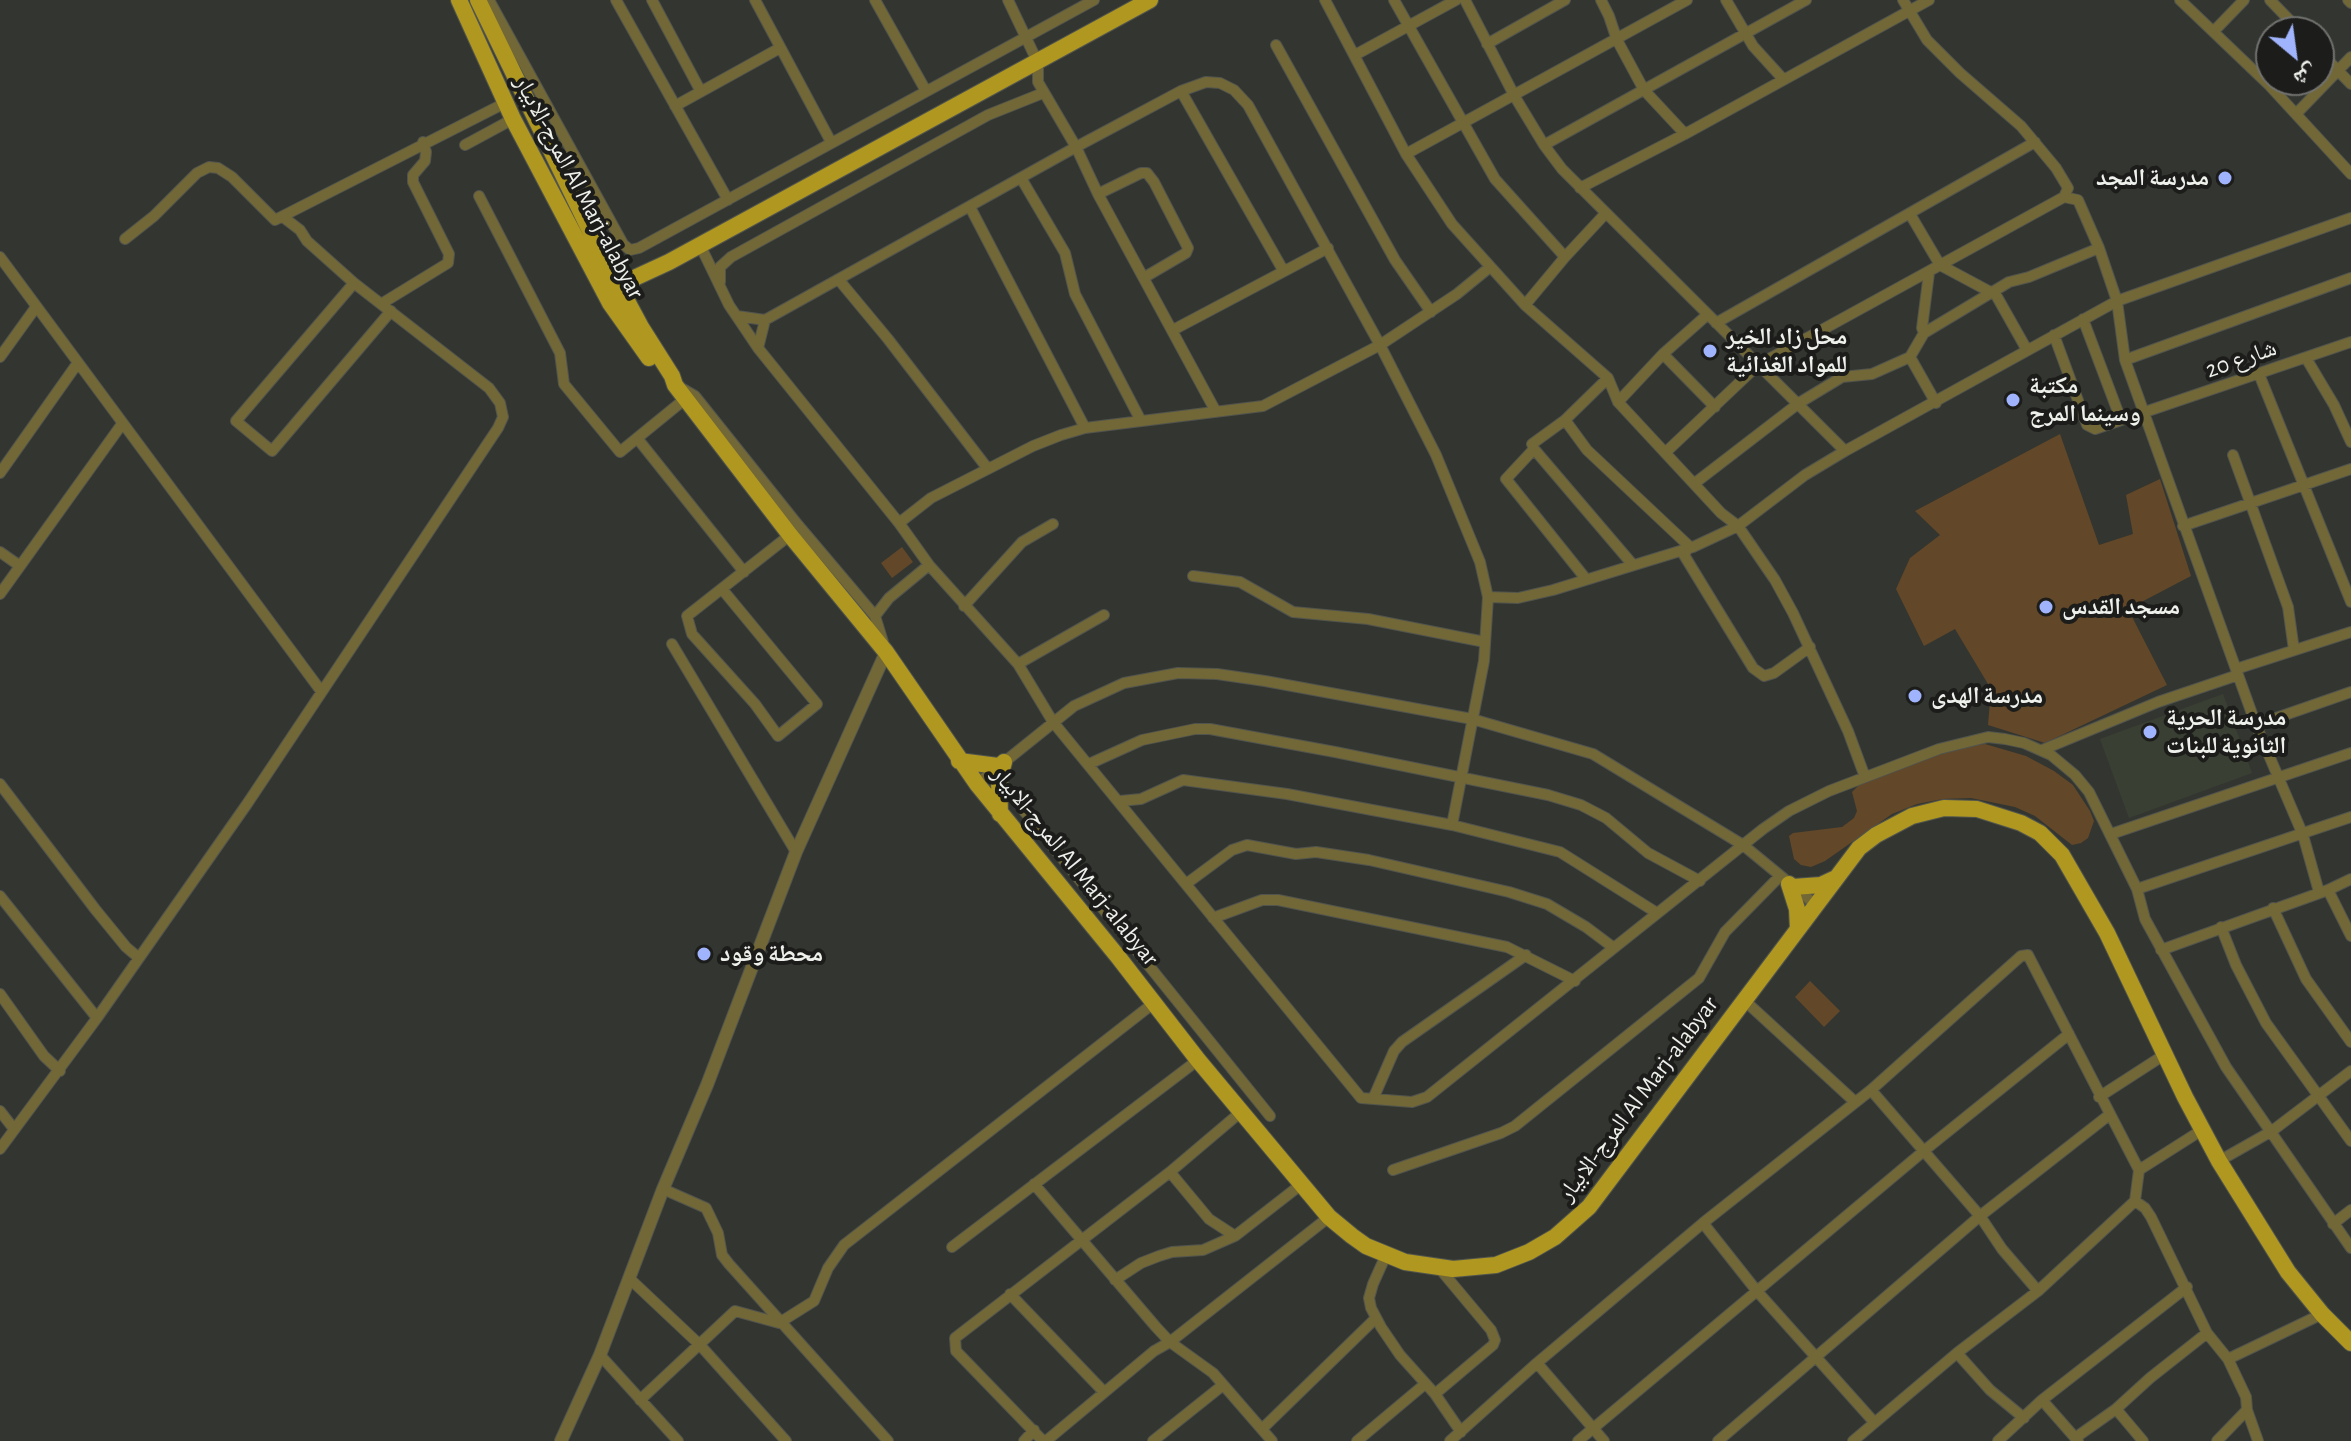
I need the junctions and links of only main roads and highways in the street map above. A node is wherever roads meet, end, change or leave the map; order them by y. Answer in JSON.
{"nodes":[{"id":1,"x":459,"y":0,"type":"edge"},
{"id":2,"x":478,"y":0,"type":"edge"},
{"id":3,"x":1150,"y":0,"type":"edge"},
{"id":4,"x":608,"y":266,"type":"junction"},
{"id":5,"x":641,"y":279,"type":"junction"},
{"id":6,"x":614,"y":294,"type":"junction"},
{"id":7,"x":634,"y":314,"type":"junction"},
{"id":8,"x":679,"y":391,"type":"junction"},
{"id":9,"x":959,"y":761,"type":"junction"},
{"id":10,"x":1000,"y":814,"type":"junction"},
{"id":11,"x":1837,"y":877,"type":"junction"},
{"id":12,"x":1798,"y":929,"type":"junction"},
{"id":13,"x":2351,"y":1343,"type":"edge"}],
"edges":[{"from":1,"to":6,"type":"main road","name":"المرج-الابيار Al Marj-alabyar"},
{"from":2,"to":4,"type":"main road","name":"المرج-الابيار Al Marj-alabyar"},
{"from":3,"to":5,"type":"main road"},
{"from":4,"to":5,"type":"main road"},
{"from":4,"to":6,"type":"main road","name":"المرج-الابيار Al Marj-alabyar"},
{"from":5,"to":6,"type":"main road"},
{"from":5,"to":7,"type":"main road"},
{"from":6,"to":7,"type":"main road","name":"المرج-الابيار Al Marj-alabyar"},
{"from":6,"to":8,"type":"main road","name":"المرج-الابيار Al Marj-alabyar"},
{"from":7,"to":8,"type":"main road","name":"المرج-الابيار Al Marj-alabyar"},
{"from":8,"to":9,"type":"main road","name":"المرج-الابيار Al Marj-alabyar"},
{"from":9,"to":10,"type":"main road","name":"المرج-الابيار Al Marj-alabyar"},
{"from":9,"to":10,"type":"main road"},
{"from":10,"to":12,"type":"main road","name":"المرج-الابيار Al Marj-alabyar"},
{"from":11,"to":12,"type":"main road","name":"المرج-الابيار Al Marj-alabyar"},
{"from":11,"to":12,"type":"main road"},
{"from":11,"to":13,"type":"main road","name":"المرج-الابيار Al Marj-alabyar"}]}
